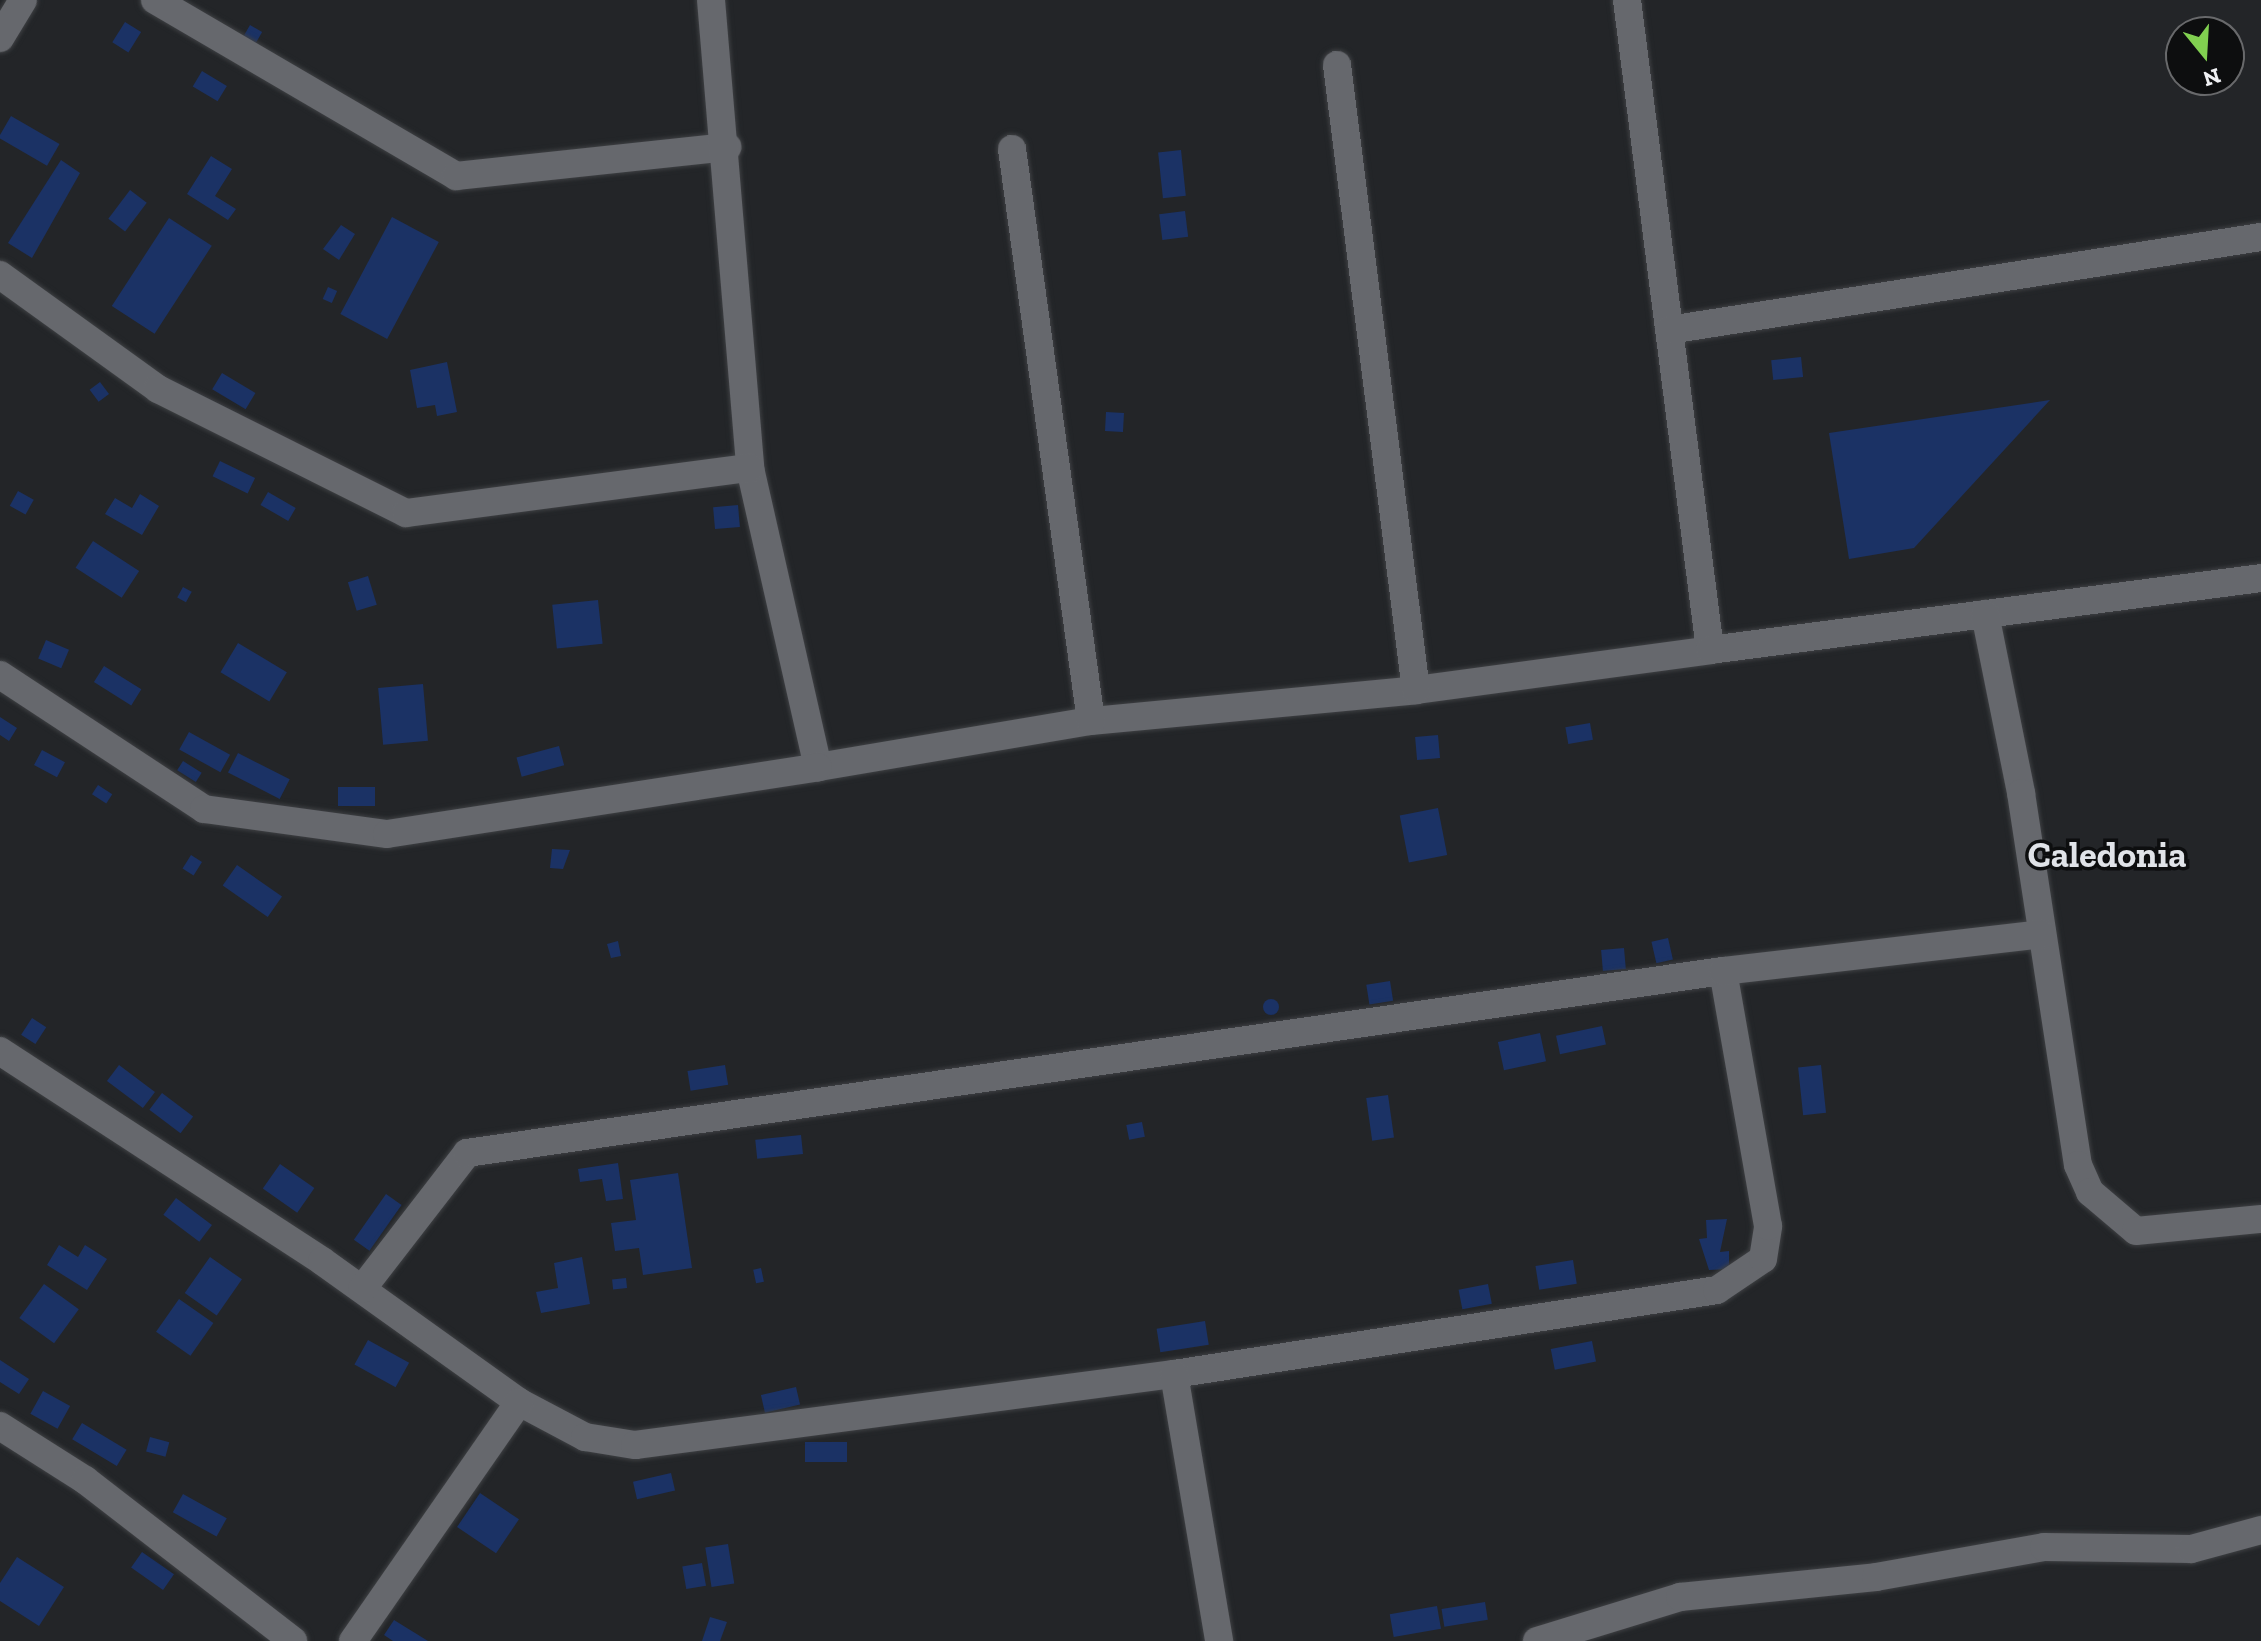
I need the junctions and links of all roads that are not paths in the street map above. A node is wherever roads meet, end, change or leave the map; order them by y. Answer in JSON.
{"nodes":[{"id":1,"x":23,"y":0,"type":"edge"},
{"id":2,"x":155,"y":0,"type":"edge"},
{"id":3,"x":711,"y":0,"type":"edge"},
{"id":4,"x":1627,"y":0,"type":"edge"},
{"id":5,"x":0,"y":38,"type":"edge"},
{"id":6,"x":1337,"y":65,"type":"dead end"},
{"id":7,"x":727,"y":147,"type":"junction"},
{"id":8,"x":1012,"y":149,"type":"dead end"},
{"id":9,"x":2261,"y":237,"type":"edge"},
{"id":10,"x":0,"y":275,"type":"edge"},
{"id":11,"x":1669,"y":330,"type":"junction"},
{"id":12,"x":750,"y":468,"type":"junction"},
{"id":13,"x":2261,"y":578,"type":"edge"},
{"id":14,"x":1985,"y":614,"type":"junction"},
{"id":15,"x":1710,"y":650,"type":"junction"},
{"id":16,"x":0,"y":675,"type":"edge"},
{"id":17,"x":1416,"y":690,"type":"junction"},
{"id":18,"x":1091,"y":721,"type":"junction"},
{"id":19,"x":818,"y":767,"type":"junction"},
{"id":20,"x":2042,"y":934,"type":"junction"},
{"id":21,"x":1723,"y":971,"type":"junction"},
{"id":22,"x":0,"y":1051,"type":"edge"},
{"id":23,"x":2261,"y":1219,"type":"edge"},
{"id":24,"x":362,"y":1289,"type":"junction"},
{"id":25,"x":1174,"y":1374,"type":"junction"},
{"id":26,"x":519,"y":1402,"type":"junction"},
{"id":27,"x":0,"y":1426,"type":"edge"},
{"id":28,"x":2261,"y":1530,"type":"edge"},
{"id":29,"x":293,"y":1641,"type":"edge"},
{"id":30,"x":353,"y":1641,"type":"edge"},
{"id":31,"x":1219,"y":1641,"type":"edge"},
{"id":32,"x":1537,"y":1641,"type":"edge"}],
"edges":[{"from":1,"to":5,"type":"street"},
{"from":2,"to":7,"type":"street"},
{"from":3,"to":7,"type":"street"},
{"from":4,"to":11,"type":"street"},
{"from":6,"to":17,"type":"street"},
{"from":7,"to":12,"type":"street"},
{"from":8,"to":18,"type":"street"},
{"from":9,"to":11,"type":"street"},
{"from":10,"to":12,"type":"street"},
{"from":11,"to":15,"type":"street"},
{"from":12,"to":19,"type":"street"},
{"from":13,"to":14,"type":"street"},
{"from":14,"to":15,"type":"street"},
{"from":14,"to":20,"type":"street"},
{"from":15,"to":17,"type":"street"},
{"from":16,"to":19,"type":"street"},
{"from":17,"to":18,"type":"street"},
{"from":18,"to":19,"type":"street"},
{"from":20,"to":21,"type":"street"},
{"from":20,"to":23,"type":"street"},
{"from":21,"to":24,"type":"street"},
{"from":21,"to":25,"type":"street"},
{"from":22,"to":24,"type":"street"},
{"from":24,"to":26,"type":"street"},
{"from":25,"to":26,"type":"street"},
{"from":25,"to":31,"type":"street"},
{"from":26,"to":30,"type":"street"},
{"from":27,"to":29,"type":"street"},
{"from":28,"to":32,"type":"street"}]}
